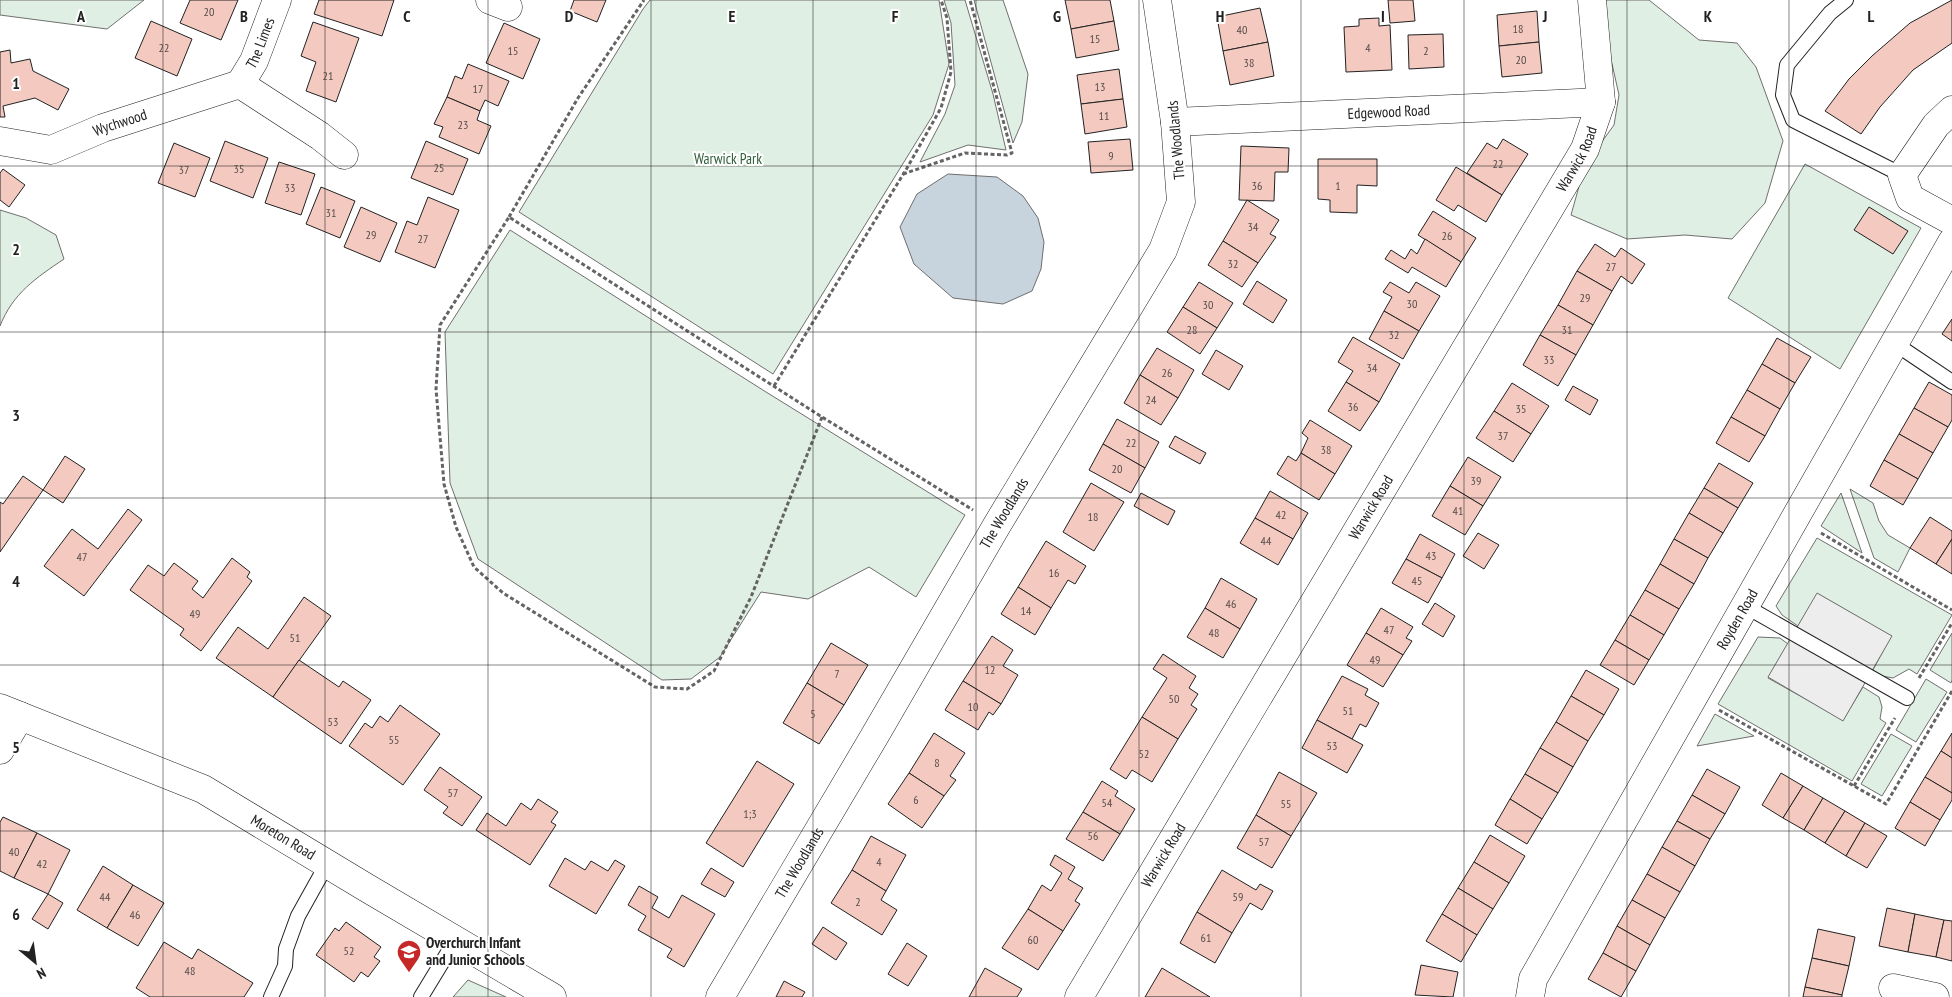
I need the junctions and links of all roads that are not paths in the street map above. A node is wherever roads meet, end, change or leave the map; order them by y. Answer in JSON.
{"nodes":[{"id":1,"x":277,"y":0,"type":"edge"},
{"id":2,"x":1157,"y":0,"type":"edge"},
{"id":3,"x":1592,"y":0,"type":"edge"},
{"id":4,"x":1846,"y":0,"type":"edge"},
{"id":5,"x":240,"y":84,"type":"junction"},
{"id":6,"x":1601,"y":102,"type":"junction"},
{"id":7,"x":1952,"y":110,"type":"edge"},
{"id":8,"x":1175,"y":122,"type":"junction"},
{"id":9,"x":0,"y":141,"type":"edge"},
{"id":10,"x":344,"y":155,"type":"dead end"},
{"id":11,"x":1902,"y":175,"type":"junction"},
{"id":12,"x":1952,"y":221,"type":"edge"},
{"id":13,"x":1952,"y":242,"type":"edge"},
{"id":14,"x":1894,"y":343,"type":"junction"},
{"id":15,"x":1952,"y":382,"type":"edge"},
{"id":16,"x":1745,"y":606,"type":"junction"},
{"id":17,"x":1907,"y":698,"type":"dead end"},
{"id":18,"x":10,"y":712,"type":"edge"},
{"id":19,"x":0,"y":750,"type":"edge"},
{"id":20,"x":328,"y":864,"type":"junction"},
{"id":21,"x":455,"y":940,"type":"junction"},
{"id":22,"x":1893,"y":988,"type":"dead end"},
{"id":23,"x":271,"y":997,"type":"edge"},
{"id":24,"x":421,"y":997,"type":"edge"},
{"id":25,"x":552,"y":997,"type":"edge"},
{"id":26,"x":720,"y":997,"type":"edge"},
{"id":27,"x":1079,"y":997,"type":"edge"},
{"id":28,"x":1530,"y":997,"type":"edge"},
{"id":29,"x":1935,"y":997,"type":"edge"}],
"edges":[{"from":1,"to":5,"type":"street","name":"The Limes"},
{"from":2,"to":8,"type":"street","name":"The Woodlands"},
{"from":3,"to":6,"type":"street","name":"Warwick Road"},
{"from":4,"to":11,"type":"lane"},
{"from":5,"to":9,"type":"street","name":"Wychwood"},
{"from":5,"to":10,"type":"street"},
{"from":6,"to":8,"type":"street","name":"Edgewood Road"},
{"from":6,"to":27,"type":"street","name":"Warwick Road"},
{"from":7,"to":11,"type":"street"},
{"from":8,"to":26,"type":"street","name":"The Woodlands"},
{"from":11,"to":12,"type":"street"},
{"from":13,"to":14,"type":"street","name":"Royden Road"},
{"from":14,"to":15,"type":"lane"},
{"from":14,"to":16,"type":"street","name":"Royden Road"},
{"from":16,"to":17,"type":"lane"},
{"from":16,"to":28,"type":"street","name":"Royden Road"},
{"from":18,"to":19,"type":"street"},
{"from":18,"to":20,"type":"street","name":"Moreton Road"},
{"from":20,"to":21,"type":"street","name":"Moreton Road"},
{"from":20,"to":23,"type":"lane"},
{"from":21,"to":24,"type":"lane"},
{"from":21,"to":25,"type":"street","name":"Moreton Road"},
{"from":22,"to":29,"type":"street"}]}
